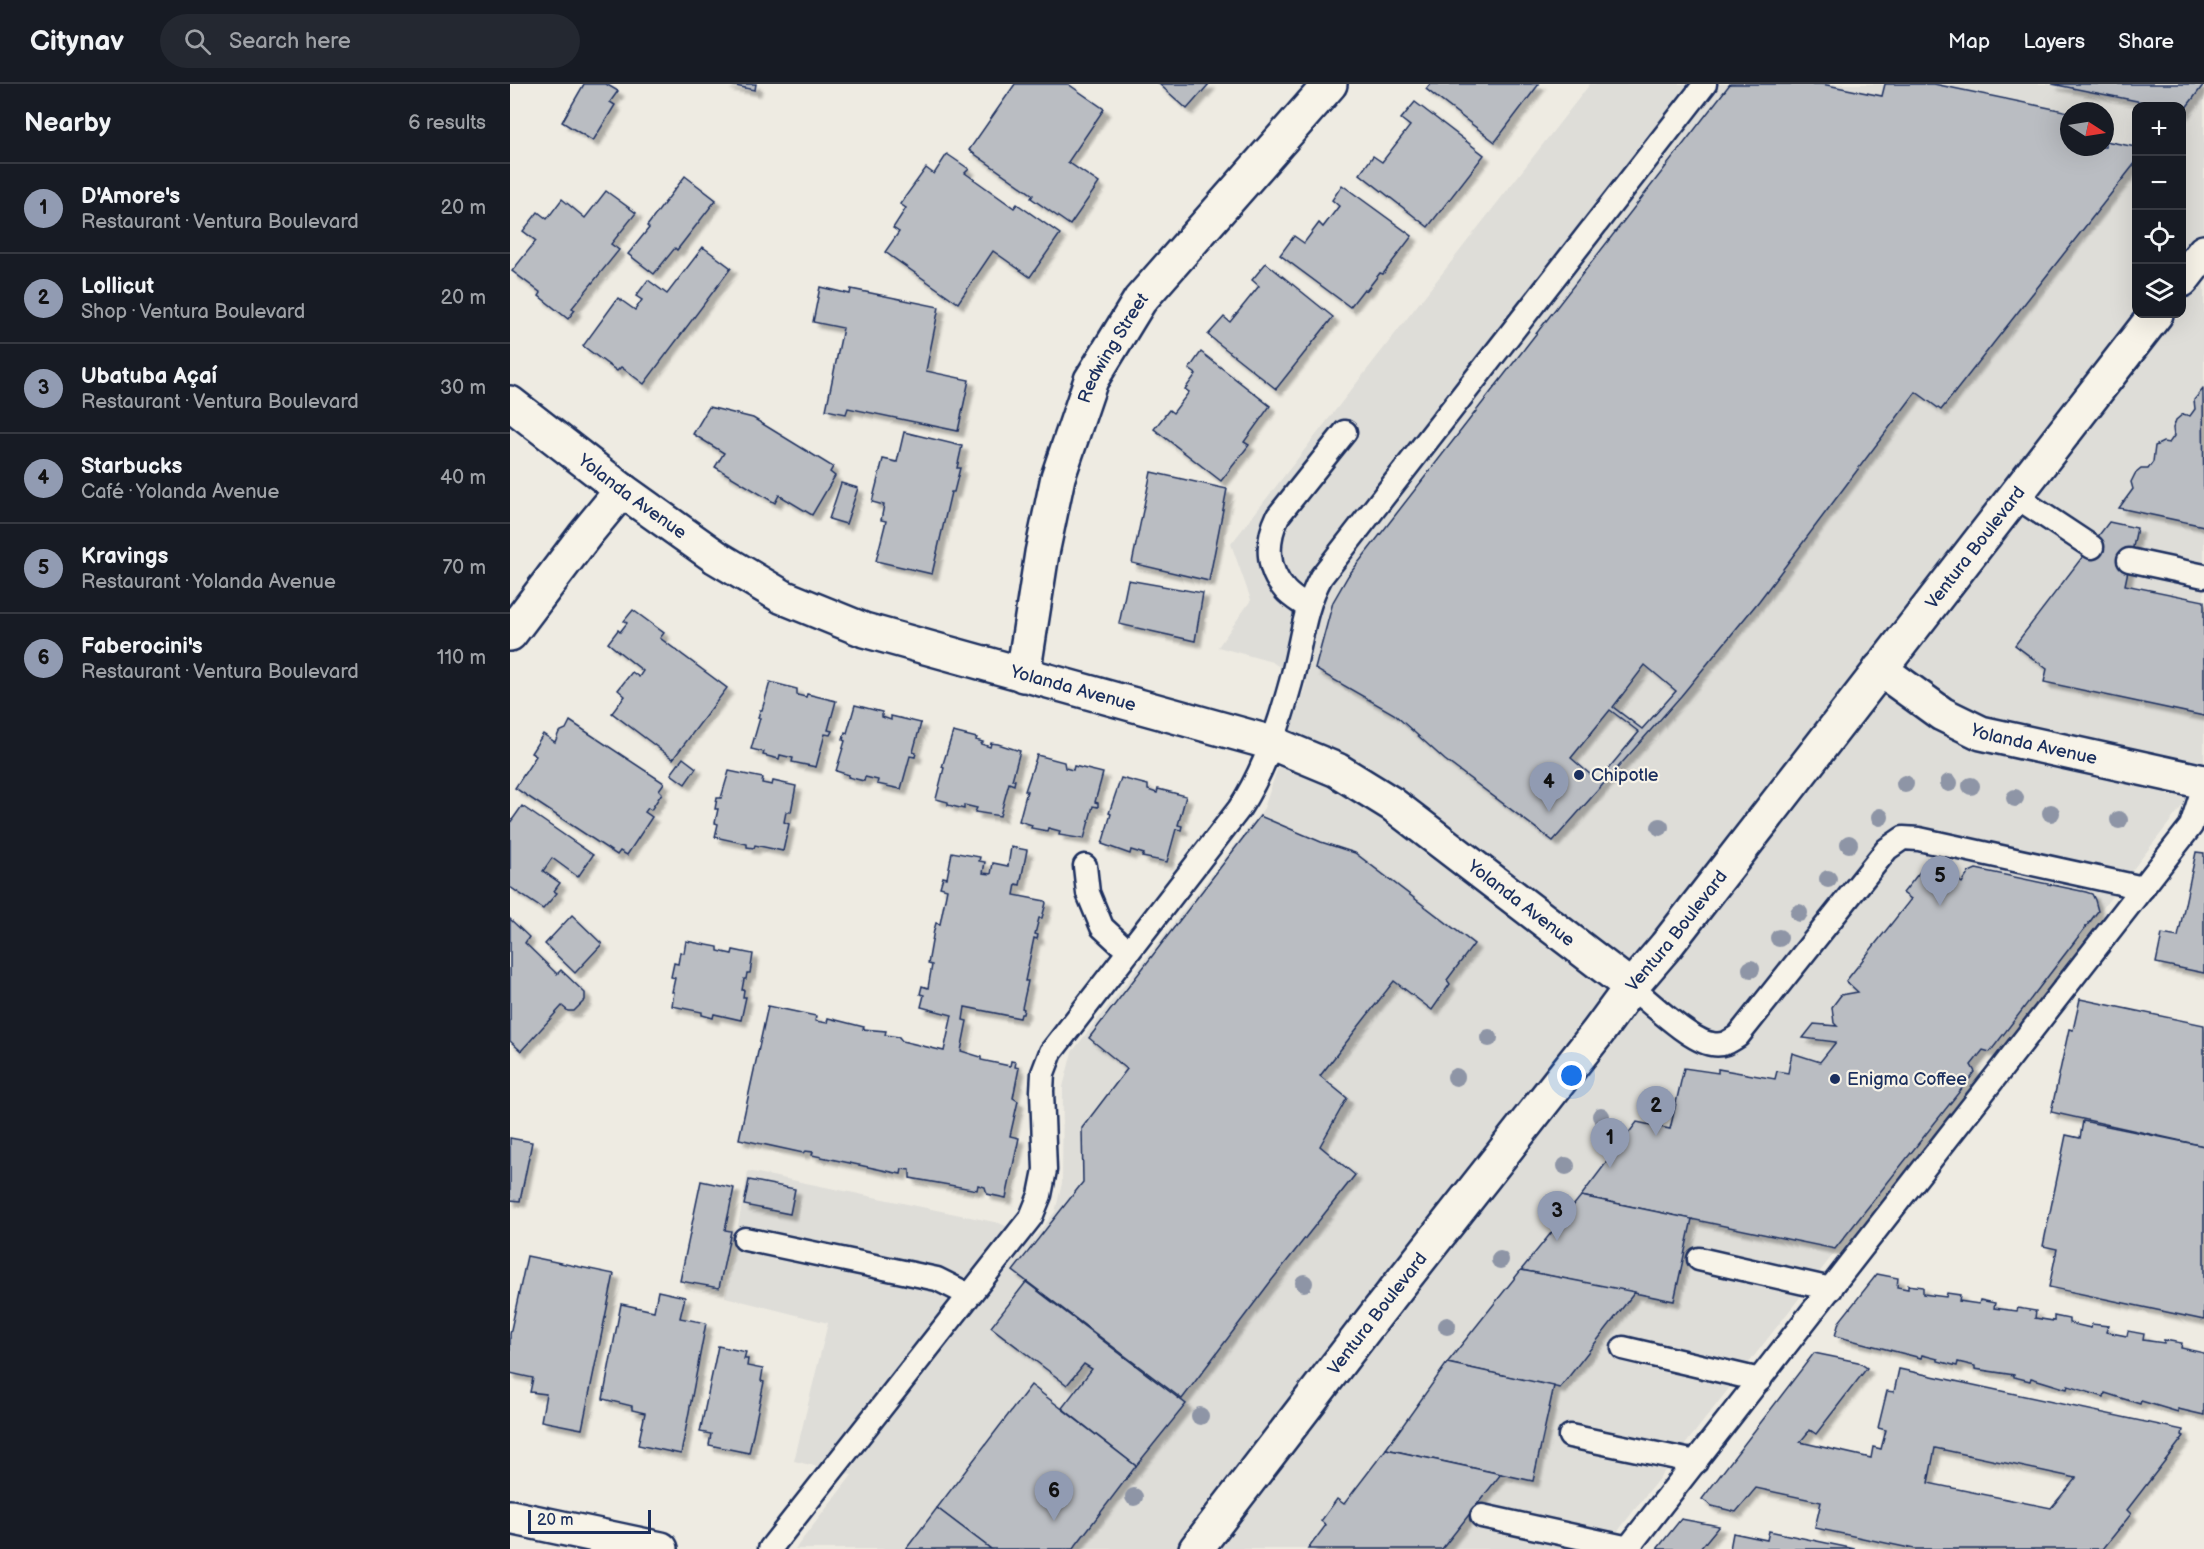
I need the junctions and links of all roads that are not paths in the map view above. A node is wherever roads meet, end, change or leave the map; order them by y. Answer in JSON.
{"nodes":[{"id":1,"x":1330,"y":84,"type":"edge"},
{"id":2,"x":1705,"y":84,"type":"edge"},
{"id":3,"x":2204,"y":252,"type":"edge"},
{"id":4,"x":2186,"y":274,"type":"edge"},
{"id":5,"x":2153,"y":318,"type":"edge"},
{"id":6,"x":510,"y":403,"type":"edge"},
{"id":7,"x":1346,"y":432,"type":"dead end"},
{"id":8,"x":622,"y":490,"type":"junction"},
{"id":9,"x":2015,"y":496,"type":"junction"},
{"id":10,"x":2092,"y":547,"type":"dead end"},
{"id":11,"x":2129,"y":560,"type":"dead end"},
{"id":12,"x":2204,"y":576,"type":"edge"},
{"id":13,"x":1307,"y":608,"type":"junction"},
{"id":14,"x":510,"y":634,"type":"edge"},
{"id":15,"x":1880,"y":669,"type":"junction"},
{"id":16,"x":1023,"y":675,"type":"junction"},
{"id":17,"x":1272,"y":743,"type":"junction"},
{"id":18,"x":2204,"y":784,"type":"edge"},
{"id":19,"x":1085,"y":866,"type":"dead end"},
{"id":20,"x":2144,"y":888,"type":"junction"},
{"id":21,"x":1128,"y":951,"type":"junction"},
{"id":22,"x":1631,"y":987,"type":"junction"},
{"id":23,"x":745,"y":1239,"type":"dead end"},
{"id":24,"x":1699,"y":1259,"type":"dead end"},
{"id":25,"x":1831,"y":1288,"type":"junction"},
{"id":26,"x":969,"y":1295,"type":"junction"},
{"id":27,"x":1623,"y":1348,"type":"dead end"},
{"id":28,"x":1760,"y":1380,"type":"junction"},
{"id":29,"x":1570,"y":1436,"type":"dead end"},
{"id":30,"x":1696,"y":1462,"type":"junction"},
{"id":31,"x":1482,"y":1516,"type":"dead end"},
{"id":32,"x":510,"y":1517,"type":"edge"},
{"id":33,"x":1628,"y":1548,"type":"edge"},
{"id":34,"x":661,"y":1549,"type":"edge"},
{"id":35,"x":770,"y":1549,"type":"edge"},
{"id":36,"x":1196,"y":1549,"type":"edge"}],
"edges":[{"from":1,"to":16,"type":"street","name":"Redwing Street"},
{"from":2,"to":13,"type":"lane"},
{"from":3,"to":4,"type":"street"},
{"from":5,"to":9,"type":"street","name":"Ventura Boulevard"},
{"from":6,"to":8,"type":"street","name":"Yolanda Avenue"},
{"from":7,"to":13,"type":"lane"},
{"from":8,"to":14,"type":"street"},
{"from":8,"to":16,"type":"street","name":"Yolanda Avenue"},
{"from":9,"to":10,"type":"lane"},
{"from":9,"to":15,"type":"street","name":"Ventura Boulevard"},
{"from":11,"to":12,"type":"lane"},
{"from":13,"to":17,"type":"lane"},
{"from":15,"to":18,"type":"street","name":"Yolanda Avenue"},
{"from":15,"to":22,"type":"street","name":"Ventura Boulevard"},
{"from":16,"to":17,"type":"street","name":"Yolanda Avenue"},
{"from":17,"to":21,"type":"lane"},
{"from":17,"to":22,"type":"street","name":"Yolanda Avenue"},
{"from":18,"to":20,"type":"lane"},
{"from":19,"to":21,"type":"lane"},
{"from":20,"to":22,"type":"lane"},
{"from":20,"to":25,"type":"lane"},
{"from":21,"to":26,"type":"lane"},
{"from":22,"to":36,"type":"street","name":"Ventura Boulevard"},
{"from":23,"to":26,"type":"lane"},
{"from":24,"to":25,"type":"lane"},
{"from":25,"to":28,"type":"lane"},
{"from":26,"to":35,"type":"lane"},
{"from":27,"to":28,"type":"lane"},
{"from":28,"to":30,"type":"lane"},
{"from":29,"to":30,"type":"lane"},
{"from":30,"to":33,"type":"lane"},
{"from":31,"to":33,"type":"lane"},
{"from":32,"to":34,"type":"street"}]}
